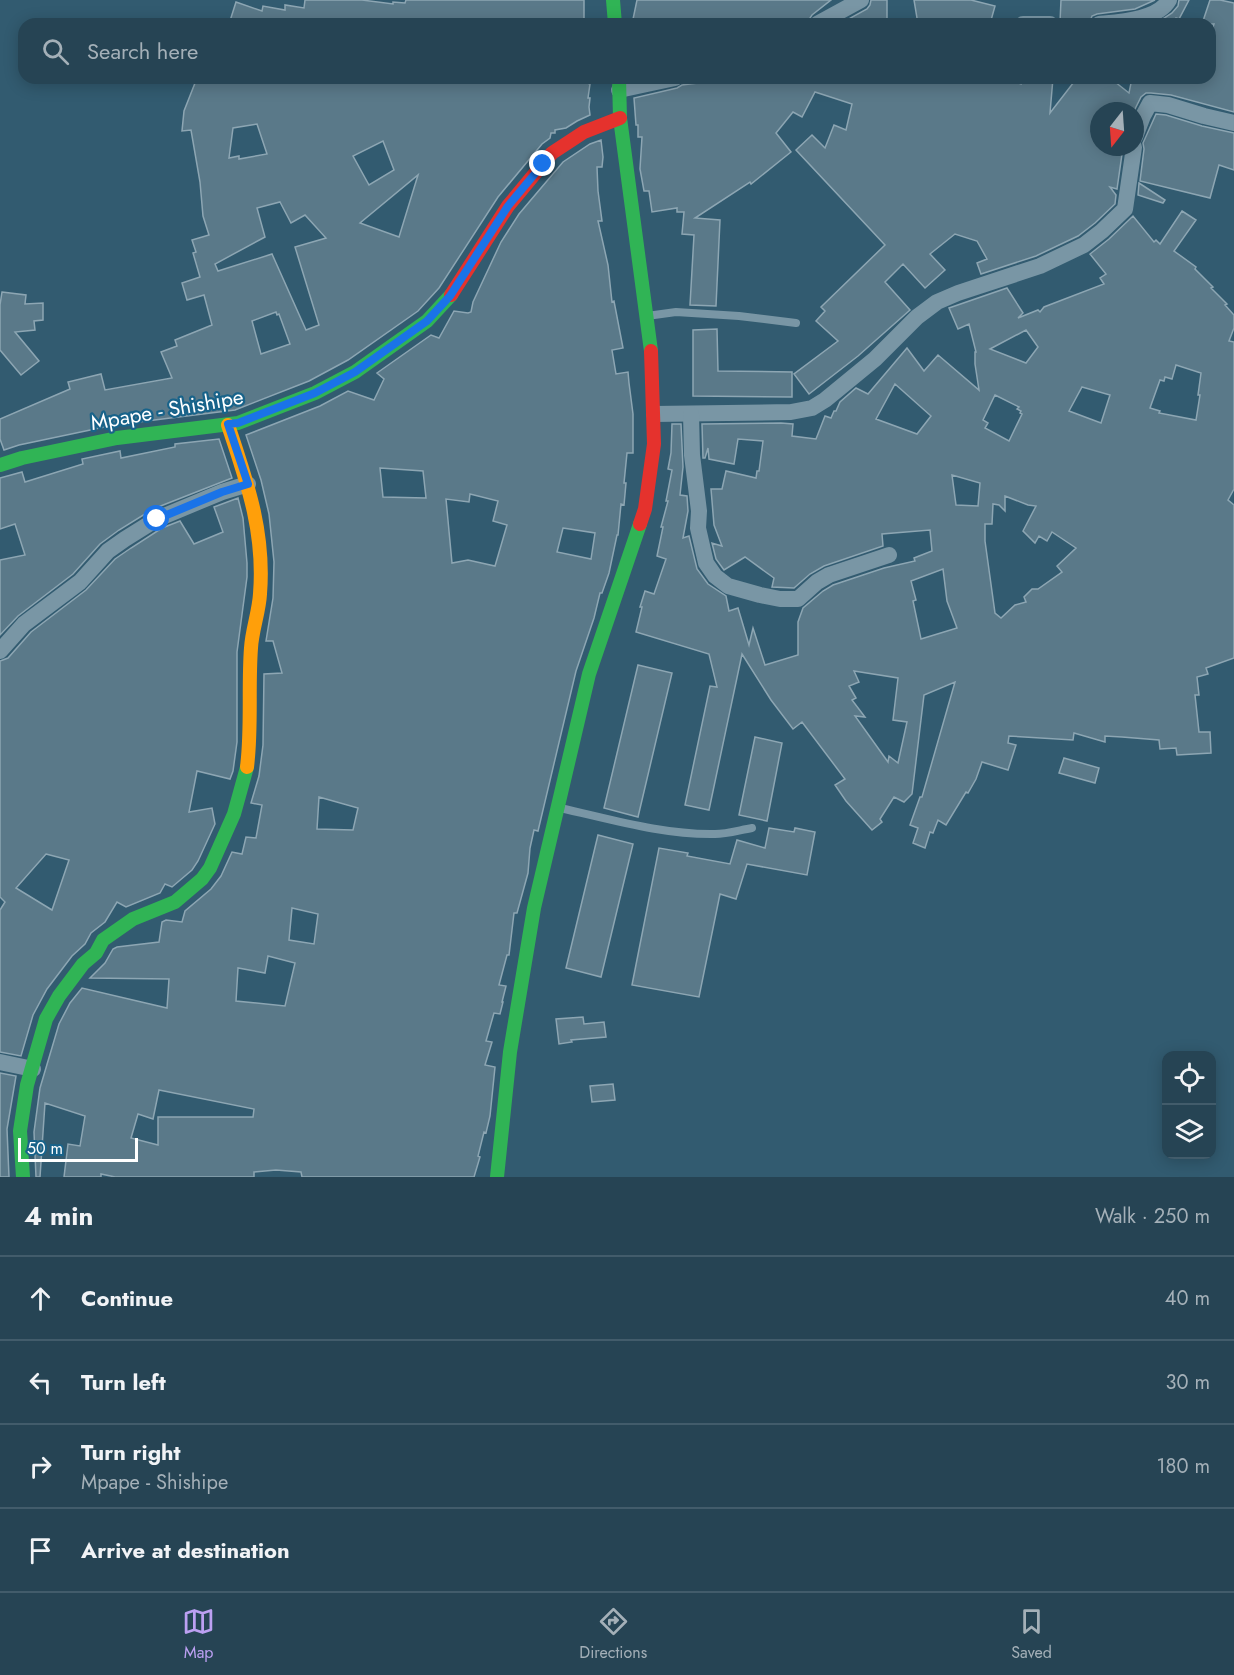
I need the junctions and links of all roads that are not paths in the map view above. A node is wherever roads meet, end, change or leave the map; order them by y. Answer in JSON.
{"nodes":[{"id":1,"x":614,"y":0,"type":"edge"},
{"id":2,"x":861,"y":0,"type":"edge"},
{"id":3,"x":1169,"y":0,"type":"edge"},
{"id":4,"x":615,"y":18,"type":"edge"},
{"id":5,"x":828,"y":18,"type":"edge"},
{"id":6,"x":1143,"y":18,"type":"edge"},
{"id":7,"x":619,"y":84,"type":"edge"},
{"id":8,"x":1144,"y":114,"type":"edge"},
{"id":9,"x":620,"y":118,"type":"junction"},
{"id":10,"x":1234,"y":123,"type":"edge"},
{"id":11,"x":1133,"y":156,"type":"edge"},
{"id":12,"x":647,"y":316,"type":"junction"},
{"id":13,"x":796,"y":323,"type":"dead end"},
{"id":14,"x":654,"y":414,"type":"junction"},
{"id":15,"x":691,"y":414,"type":"junction"},
{"id":16,"x":228,"y":424,"type":"junction"},
{"id":17,"x":0,"y":465,"type":"edge"},
{"id":18,"x":248,"y":484,"type":"junction"},
{"id":19,"x":889,"y":555,"type":"dead end"},
{"id":20,"x":0,"y":651,"type":"edge"},
{"id":21,"x":558,"y":807,"type":"junction"},
{"id":22,"x":752,"y":828,"type":"dead end"},
{"id":23,"x":0,"y":1062,"type":"edge"},
{"id":24,"x":33,"y":1069,"type":"junction"},
{"id":25,"x":23,"y":1177,"type":"edge"},
{"id":26,"x":497,"y":1177,"type":"edge"}],
"edges":[{"from":1,"to":4,"type":"street"},
{"from":2,"to":5,"type":"street"},
{"from":3,"to":6,"type":"street"},
{"from":7,"to":9,"type":"street"},
{"from":8,"to":10,"type":"street"},
{"from":9,"to":12,"type":"street"},
{"from":9,"to":16,"type":"street","name":"Mpape - Shishipe"},
{"from":11,"to":15,"type":"street"},
{"from":12,"to":13,"type":"lane"},
{"from":12,"to":14,"type":"street"},
{"from":14,"to":15,"type":"street"},
{"from":14,"to":21,"type":"street"},
{"from":15,"to":19,"type":"street"},
{"from":16,"to":17,"type":"street","name":"Mpape - Shishipe"},
{"from":16,"to":18,"type":"street"},
{"from":18,"to":20,"type":"street"},
{"from":18,"to":24,"type":"street"},
{"from":21,"to":22,"type":"lane"},
{"from":21,"to":26,"type":"street"},
{"from":23,"to":24,"type":"street"},
{"from":24,"to":25,"type":"street"}]}
